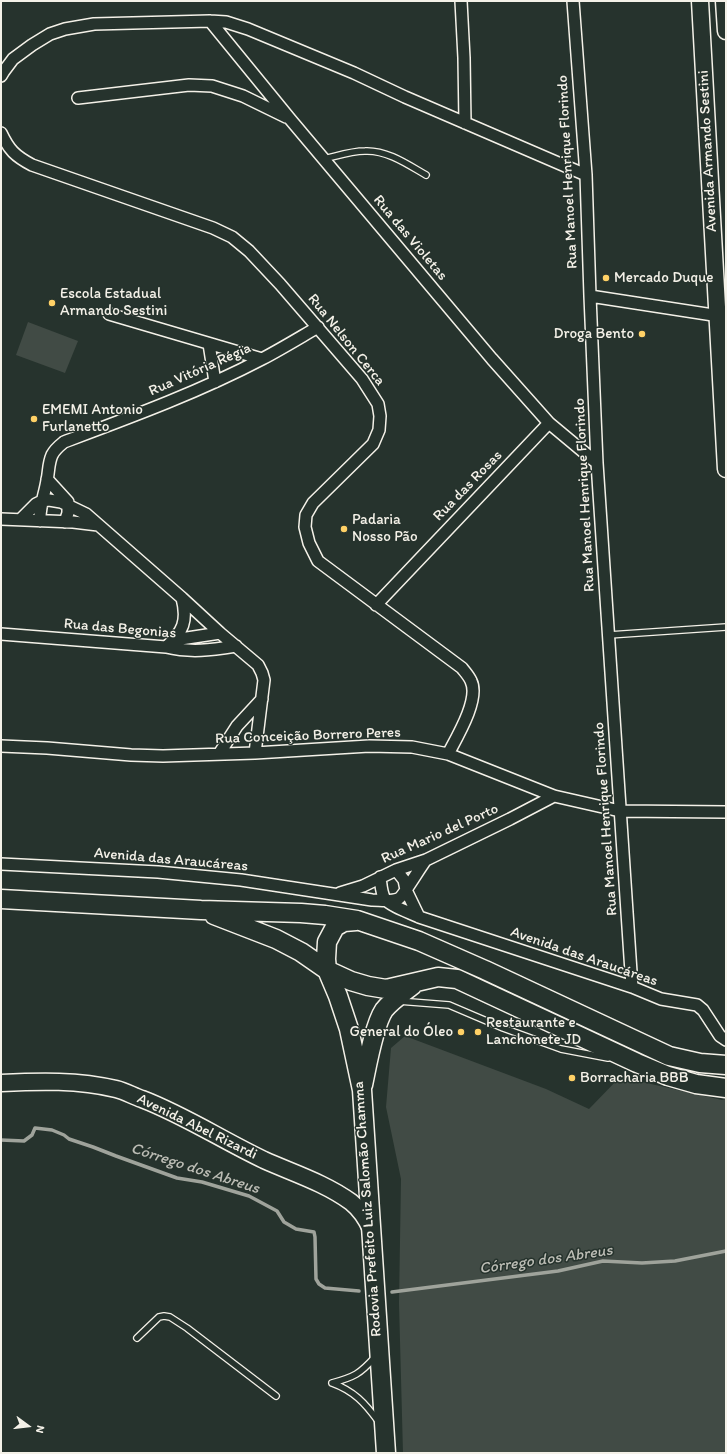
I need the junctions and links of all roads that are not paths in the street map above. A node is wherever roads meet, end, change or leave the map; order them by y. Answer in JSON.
{"nodes":[{"id":1,"x":461,"y":1,"type":"edge"},
{"id":2,"x":573,"y":1,"type":"edge"},
{"id":3,"x":700,"y":1,"type":"edge"},
{"id":4,"x":724,"y":1,"type":"edge"},
{"id":5,"x":210,"y":21,"type":"junction"},
{"id":6,"x":726,"y":31,"type":"edge"},
{"id":7,"x":1,"y":76,"type":"edge"},
{"id":8,"x":78,"y":98,"type":"dead end"},
{"id":9,"x":290,"y":119,"type":"junction"},
{"id":10,"x":465,"y":123,"type":"junction"},
{"id":11,"x":1,"y":133,"type":"edge"},
{"id":12,"x":324,"y":159,"type":"junction"},
{"id":13,"x":426,"y":175,"type":"dead end"},
{"id":14,"x":586,"y":175,"type":"junction"},
{"id":15,"x":590,"y":296,"type":"junction"},
{"id":16,"x":109,"y":314,"type":"dead end"},
{"id":17,"x":722,"y":317,"type":"edge"},
{"id":18,"x":318,"y":327,"type":"junction"},
{"id":19,"x":209,"y":344,"type":"junction"},
{"id":20,"x":262,"y":359,"type":"junction"},
{"id":21,"x":214,"y":382,"type":"junction"},
{"id":22,"x":549,"y":423,"type":"junction"},
{"id":23,"x":598,"y":464,"type":"junction"},
{"id":24,"x":726,"y":468,"type":"edge"},
{"id":25,"x":47,"y":479,"type":"junction"},
{"id":26,"x":42,"y":501,"type":"junction"},
{"id":27,"x":68,"y":505,"type":"junction"},
{"id":28,"x":1,"y":519,"type":"edge"},
{"id":29,"x":21,"y":519,"type":"junction"},
{"id":30,"x":40,"y":521,"type":"junction"},
{"id":31,"x":65,"y":522,"type":"junction"},
{"id":32,"x":98,"y":525,"type":"junction"},
{"id":33,"x":182,"y":598,"type":"junction"},
{"id":34,"x":376,"y":605,"type":"junction"},
{"id":35,"x":726,"y":627,"type":"edge"},
{"id":36,"x":220,"y":633,"type":"junction"},
{"id":37,"x":1,"y":634,"type":"edge"},
{"id":38,"x":609,"y":634,"type":"junction"},
{"id":39,"x":170,"y":644,"type":"junction"},
{"id":40,"x":236,"y":646,"type":"junction"},
{"id":41,"x":262,"y":699,"type":"junction"},
{"id":42,"x":1,"y":746,"type":"edge"},
{"id":43,"x":219,"y":754,"type":"junction"},
{"id":44,"x":256,"y":754,"type":"junction"},
{"id":45,"x":448,"y":754,"type":"junction"},
{"id":46,"x":554,"y":796,"type":"junction"},
{"id":47,"x":620,"y":811,"type":"junction"},
{"id":48,"x":726,"y":812,"type":"edge"},
{"id":49,"x":426,"y":860,"type":"junction"},
{"id":50,"x":1,"y":864,"type":"edge"},
{"id":51,"x":396,"y":870,"type":"junction"},
{"id":52,"x":380,"y":877,"type":"junction"},
{"id":53,"x":406,"y":890,"type":"junction"},
{"id":54,"x":337,"y":894,"type":"junction"},
{"id":55,"x":1,"y":899,"type":"edge"},
{"id":56,"x":386,"y":901,"type":"junction"},
{"id":57,"x":200,"y":910,"type":"junction"},
{"id":58,"x":419,"y":917,"type":"junction"},
{"id":59,"x":356,"y":920,"type":"junction"},
{"id":60,"x":276,"y":939,"type":"junction"},
{"id":61,"x":327,"y":970,"type":"junction"},
{"id":62,"x":416,"y":983,"type":"junction"},
{"id":63,"x":632,"y":988,"type":"junction"},
{"id":64,"x":392,"y":1001,"type":"junction"},
{"id":65,"x":349,"y":1029,"type":"junction"},
{"id":66,"x":726,"y":1040,"type":"edge"},
{"id":67,"x":637,"y":1063,"type":"junction"},
{"id":68,"x":726,"y":1065,"type":"edge"},
{"id":69,"x":1,"y":1083,"type":"edge"},
{"id":70,"x":726,"y":1088,"type":"edge"},
{"id":71,"x":362,"y":1090,"type":"junction"},
{"id":72,"x":371,"y":1229,"type":"junction"},
{"id":73,"x":137,"y":1338,"type":"dead end"},
{"id":74,"x":379,"y":1352,"type":"junction"},
{"id":75,"x":276,"y":1396,"type":"dead end"},
{"id":76,"x":385,"y":1431,"type":"junction"},
{"id":77,"x":386,"y":1453,"type":"edge"}],
"edges":[{"from":1,"to":10,"type":"street"},
{"from":2,"to":14,"type":"street","name":"Rua Manoel Henrique Florindo"},
{"from":3,"to":17,"type":"street","name":"Avenida Armando Sestini"},
{"from":4,"to":6,"type":"street"},
{"from":5,"to":7,"type":"street"},
{"from":5,"to":9,"type":"street","name":"Rua das Violetas"},
{"from":5,"to":10,"type":"street"},
{"from":8,"to":9,"type":"street"},
{"from":9,"to":12,"type":"street","name":"Rua das Violetas"},
{"from":10,"to":14,"type":"street"},
{"from":11,"to":18,"type":"street","name":"Rua Nelson Cerca"},
{"from":12,"to":13,"type":"lane"},
{"from":12,"to":22,"type":"street","name":"Rua das Violetas"},
{"from":14,"to":15,"type":"street","name":"Rua Manoel Henrique Florindo"},
{"from":15,"to":17,"type":"street"},
{"from":15,"to":23,"type":"street","name":"Rua Manoel Henrique Florindo"},
{"from":16,"to":19,"type":"street"},
{"from":17,"to":24,"type":"street","name":"Avenida Armando Sestini"},
{"from":18,"to":20,"type":"street","name":"Rua Vitória Régia"},
{"from":18,"to":34,"type":"street","name":"Rua Nelson Cerca"},
{"from":19,"to":20,"type":"street"},
{"from":19,"to":21,"type":"street"},
{"from":20,"to":21,"type":"street","name":"Rua Vitória Régia"},
{"from":21,"to":25,"type":"street","name":"Rua Vitória Régia"},
{"from":22,"to":23,"type":"street","name":"Rua das Violetas"},
{"from":22,"to":34,"type":"street","name":"Rua das Rosas"},
{"from":23,"to":38,"type":"street","name":"Rua Manoel Henrique Florindo"},
{"from":25,"to":26,"type":"street","name":"Rua Vitória Régia"},
{"from":25,"to":27,"type":"street"},
{"from":26,"to":27,"type":"street"},
{"from":26,"to":29,"type":"street"},
{"from":26,"to":30,"type":"street","name":"Rua Vitória Régia"},
{"from":27,"to":31,"type":"street"},
{"from":27,"to":32,"type":"street"},
{"from":28,"to":29,"type":"street"},
{"from":29,"to":30,"type":"street"},
{"from":30,"to":31,"type":"street"},
{"from":31,"to":32,"type":"street"},
{"from":32,"to":33,"type":"street"},
{"from":33,"to":36,"type":"street"},
{"from":33,"to":39,"type":"street"},
{"from":34,"to":45,"type":"street","name":"Rua Nelson Cerca"},
{"from":35,"to":38,"type":"lane"},
{"from":36,"to":39,"type":"street","name":"Rua das Begonias"},
{"from":36,"to":40,"type":"street"},
{"from":37,"to":39,"type":"street","name":"Rua das Begonias"},
{"from":38,"to":47,"type":"street","name":"Rua Manoel Henrique Florindo"},
{"from":39,"to":40,"type":"street","name":"Rua das Begonias"},
{"from":40,"to":41,"type":"street"},
{"from":41,"to":43,"type":"street"},
{"from":41,"to":44,"type":"street"},
{"from":42,"to":43,"type":"street","name":"Rua Conceição Borrero Peres"},
{"from":43,"to":44,"type":"street","name":"Rua Conceição Borrero Peres"},
{"from":44,"to":45,"type":"street","name":"Rua Conceição Borrero Peres"},
{"from":45,"to":46,"type":"street","name":"Rua Conceição Borrero Peres"},
{"from":46,"to":47,"type":"street","name":"Rua Conceição Borrero Peres"},
{"from":46,"to":49,"type":"street","name":"Rua Mario del Porto"},
{"from":47,"to":48,"type":"street","name":"Rua Conceição Borrero Peres"},
{"from":47,"to":63,"type":"street","name":"Rua Manoel Henrique Florindo"},
{"from":49,"to":51,"type":"street","name":"Rua Mario del Porto"},
{"from":49,"to":53,"type":"street"},
{"from":50,"to":54,"type":"street","name":"Avenida das Araucáreas"},
{"from":51,"to":52,"type":"street","name":"Rua Mario del Porto"},
{"from":51,"to":53,"type":"street"},
{"from":52,"to":54,"type":"street","name":"Rua Mario del Porto"},
{"from":52,"to":56,"type":"street"},
{"from":53,"to":56,"type":"street"},
{"from":53,"to":58,"type":"street"},
{"from":54,"to":56,"type":"street","name":"Avenida das Araucáreas"},
{"from":55,"to":57,"type":"main road"},
{"from":56,"to":58,"type":"street","name":"Avenida das Araucáreas"},
{"from":57,"to":59,"type":"main road"},
{"from":57,"to":60,"type":"main road"},
{"from":58,"to":63,"type":"street","name":"Avenida das Araucáreas"},
{"from":59,"to":61,"type":"main road"},
{"from":59,"to":68,"type":"main road"},
{"from":60,"to":61,"type":"main road"},
{"from":60,"to":65,"type":"main road"},
{"from":61,"to":62,"type":"main road"},
{"from":61,"to":65,"type":"main road","name":"Rodovia Prefeito Luiz Salomão Chamma"},
{"from":62,"to":64,"type":"main road"},
{"from":62,"to":67,"type":"main road"},
{"from":63,"to":66,"type":"street","name":"Avenida das Araucáreas"},
{"from":64,"to":67,"type":"lane"},
{"from":64,"to":71,"type":"main road"},
{"from":65,"to":71,"type":"main road","name":"Rodovia Prefeito Luiz Salomão Chamma"},
{"from":67,"to":70,"type":"main road"},
{"from":69,"to":72,"type":"street","name":"Avenida Abel Rizardi"},
{"from":71,"to":72,"type":"main road","name":"Rodovia Prefeito Luiz Salomão Chamma"},
{"from":72,"to":74,"type":"main road","name":"Rodovia Prefeito Luiz Salomão Chamma"},
{"from":73,"to":75,"type":"lane"},
{"from":74,"to":76,"type":"main road","name":"Rodovia Prefeito Luiz Salomão Chamma"},
{"from":74,"to":76,"type":"lane"},
{"from":76,"to":77,"type":"main road","name":"Rodovia Prefeito Luiz Salomão Chamma"}]}
